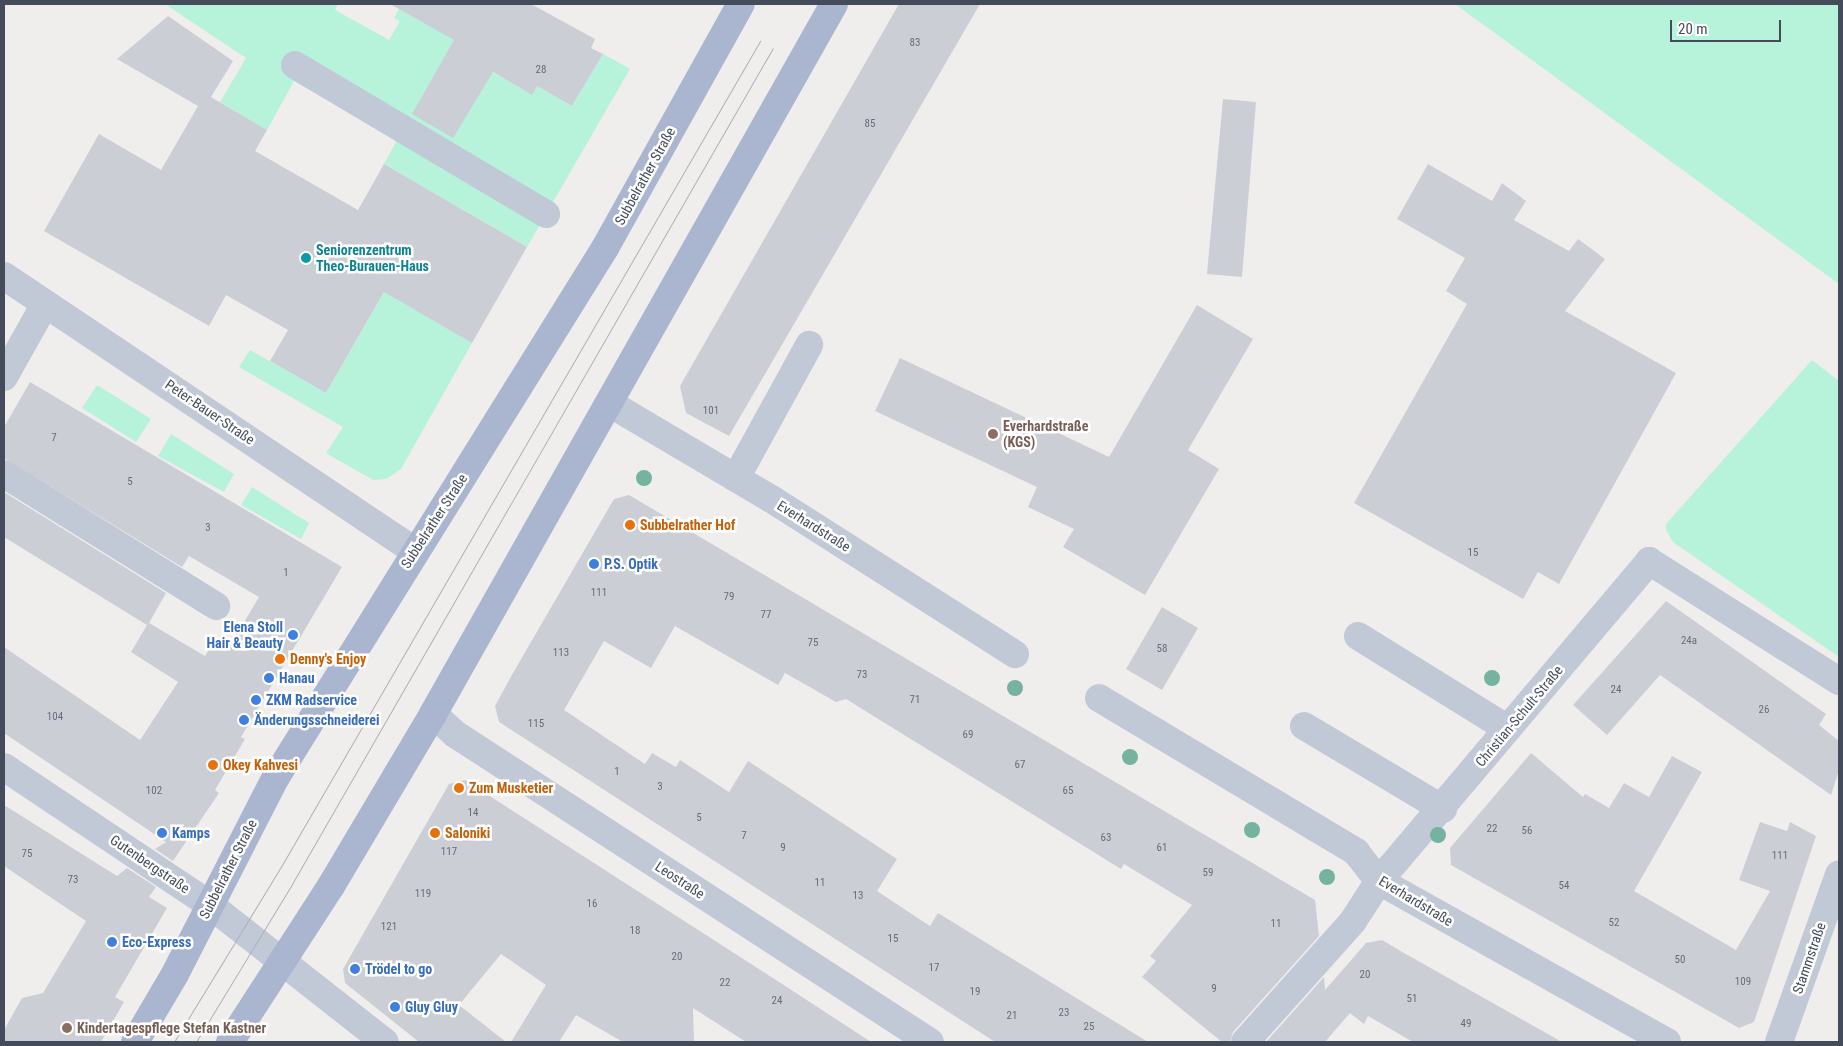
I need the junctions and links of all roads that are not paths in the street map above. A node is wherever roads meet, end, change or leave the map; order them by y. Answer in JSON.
{"nodes":[{"id":1,"x":741,"y":4,"type":"edge"},
{"id":2,"x":834,"y":4,"type":"edge"},
{"id":3,"x":294,"y":66,"type":"dead end"},
{"id":4,"x":546,"y":214,"type":"dead end"},
{"id":5,"x":4,"y":276,"type":"edge"},
{"id":6,"x":45,"y":304,"type":"junction"},
{"id":7,"x":809,"y":345,"type":"dead end"},
{"id":8,"x":4,"y":377,"type":"edge"},
{"id":9,"x":609,"y":403,"type":"junction"},
{"id":10,"x":4,"y":474,"type":"edge"},
{"id":11,"x":736,"y":478,"type":"junction"},
{"id":12,"x":414,"y":550,"type":"junction"},
{"id":13,"x":216,"y":606,"type":"dead end"},
{"id":14,"x":1358,"y":636,"type":"dead end"},
{"id":15,"x":1015,"y":654,"type":"dead end"},
{"id":16,"x":1839,"y":681,"type":"edge"},
{"id":17,"x":1099,"y":698,"type":"dead end"},
{"id":18,"x":433,"y":714,"type":"junction"},
{"id":19,"x":1304,"y":726,"type":"dead end"},
{"id":20,"x":1508,"y":729,"type":"junction"},
{"id":21,"x":4,"y":767,"type":"edge"},
{"id":22,"x":1443,"y":809,"type":"junction"},
{"id":23,"x":1839,"y":874,"type":"edge"},
{"id":24,"x":1379,"y":881,"type":"junction"},
{"id":25,"x":210,"y":905,"type":"junction"},
{"id":26,"x":283,"y":960,"type":"junction"},
{"id":27,"x":135,"y":1042,"type":"edge"},
{"id":28,"x":230,"y":1042,"type":"edge"},
{"id":29,"x":385,"y":1042,"type":"edge"},
{"id":30,"x":930,"y":1042,"type":"edge"},
{"id":31,"x":1245,"y":1042,"type":"edge"},
{"id":32,"x":1667,"y":1042,"type":"edge"},
{"id":33,"x":1779,"y":1042,"type":"edge"}],
"edges":[{"from":1,"to":12,"type":"main road","name":"Subbelrather Straße"},
{"from":2,"to":9,"type":"main road"},
{"from":3,"to":4,"type":"street"},
{"from":5,"to":6,"type":"street","name":"Peter-Bauer-Straße"},
{"from":6,"to":8,"type":"street"},
{"from":6,"to":12,"type":"street","name":"Peter-Bauer-Straße"},
{"from":7,"to":11,"type":"street"},
{"from":9,"to":11,"type":"street","name":"Everhardstraße"},
{"from":9,"to":18,"type":"main road"},
{"from":10,"to":13,"type":"street"},
{"from":11,"to":15,"type":"street","name":"Everhardstraße"},
{"from":12,"to":25,"type":"main road","name":"Subbelrather Straße"},
{"from":14,"to":20,"type":"street"},
{"from":16,"to":20,"type":"street","name":"Christian-Schult-Straße"},
{"from":17,"to":24,"type":"street","name":"Everhardstraße"},
{"from":18,"to":26,"type":"main road"},
{"from":18,"to":30,"type":"street","name":"Leostraße"},
{"from":19,"to":22,"type":"street"},
{"from":20,"to":22,"type":"street","name":"Christian-Schult-Straße"},
{"from":21,"to":25,"type":"street","name":"Gutenbergstraße"},
{"from":22,"to":24,"type":"street","name":"Christian-Schult-Straße"},
{"from":23,"to":33,"type":"street","name":"Stammstraße"},
{"from":24,"to":31,"type":"street","name":"Christian-Schult-Straße"},
{"from":24,"to":32,"type":"street","name":"Everhardstraße"},
{"from":25,"to":26,"type":"street","name":"Gutenbergstraße"},
{"from":25,"to":27,"type":"main road","name":"Subbelrather Straße"},
{"from":26,"to":28,"type":"main road"},
{"from":26,"to":29,"type":"street","name":"Gutenbergstraße"}]}
